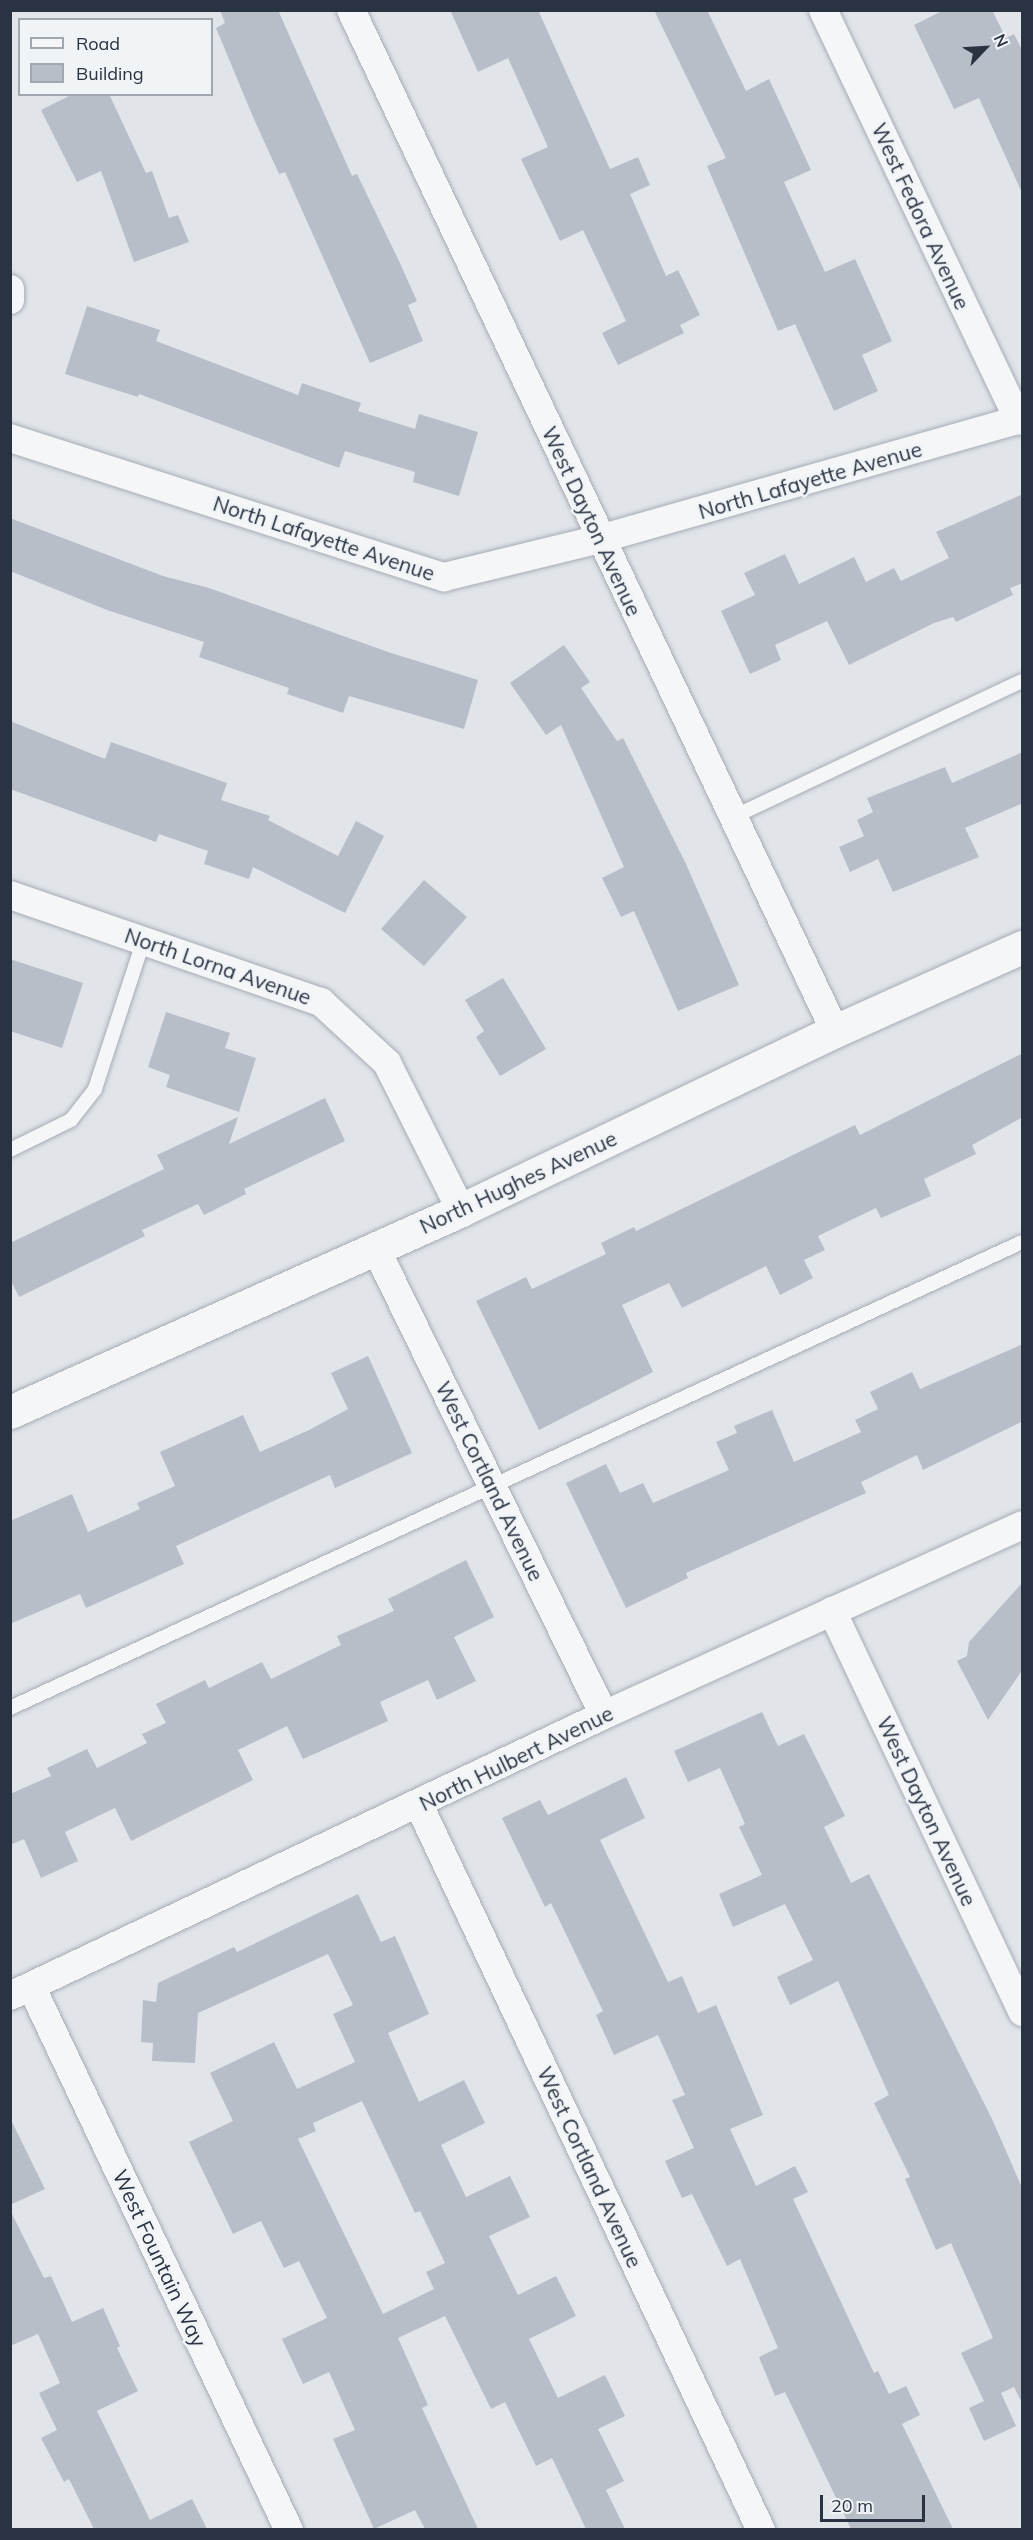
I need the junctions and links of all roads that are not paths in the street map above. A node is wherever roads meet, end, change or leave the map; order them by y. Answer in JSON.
{"nodes":[{"id":1,"x":351,"y":10,"type":"edge"},
{"id":2,"x":823,"y":10,"type":"edge"},
{"id":3,"x":10,"y":289,"type":"edge"},
{"id":4,"x":10,"y":300,"type":"edge"},
{"id":5,"x":1021,"y":420,"type":"edge"},
{"id":6,"x":10,"y":438,"type":"edge"},
{"id":7,"x":600,"y":539,"type":"junction"},
{"id":8,"x":1023,"y":681,"type":"edge"},
{"id":9,"x":733,"y":817,"type":"junction"},
{"id":10,"x":10,"y":894,"type":"edge"},
{"id":11,"x":144,"y":939,"type":"junction"},
{"id":12,"x":1023,"y":947,"type":"edge"},
{"id":13,"x":835,"y":1031,"type":"junction"},
{"id":14,"x":10,"y":1150,"type":"edge"},
{"id":15,"x":461,"y":1210,"type":"junction"},
{"id":16,"x":1023,"y":1242,"type":"edge"},
{"id":17,"x":375,"y":1247,"type":"junction"},
{"id":18,"x":10,"y":1412,"type":"edge"},
{"id":19,"x":492,"y":1486,"type":"junction"},
{"id":20,"x":1023,"y":1525,"type":"edge"},
{"id":21,"x":832,"y":1611,"type":"junction"},
{"id":22,"x":10,"y":1708,"type":"edge"},
{"id":23,"x":604,"y":1715,"type":"junction"},
{"id":24,"x":419,"y":1805,"type":"junction"},
{"id":25,"x":21,"y":1991,"type":"edge"},
{"id":26,"x":1023,"y":2012,"type":"edge"},
{"id":27,"x":289,"y":2529,"type":"edge"},
{"id":28,"x":761,"y":2529,"type":"edge"}],
"edges":[{"from":1,"to":7,"type":"street","name":"West Dayton Avenue"},
{"from":2,"to":5,"type":"street","name":"West Fedora Avenue"},
{"from":3,"to":4,"type":"street"},
{"from":5,"to":7,"type":"street","name":"North Lafayette Avenue"},
{"from":6,"to":7,"type":"street","name":"North Lafayette Avenue"},
{"from":7,"to":9,"type":"street","name":"West Dayton Avenue"},
{"from":8,"to":9,"type":"lane"},
{"from":9,"to":13,"type":"street","name":"West Dayton Avenue"},
{"from":10,"to":11,"type":"street","name":"North Lorna Avenue"},
{"from":11,"to":14,"type":"lane"},
{"from":11,"to":15,"type":"street","name":"North Lorna Avenue"},
{"from":12,"to":13,"type":"street","name":"North Hughes Avenue"},
{"from":13,"to":15,"type":"street","name":"North Hughes Avenue"},
{"from":15,"to":17,"type":"street","name":"North Hughes Avenue"},
{"from":16,"to":19,"type":"lane"},
{"from":17,"to":18,"type":"street","name":"North Hughes Avenue"},
{"from":17,"to":19,"type":"street","name":"West Cortland Avenue"},
{"from":19,"to":22,"type":"lane"},
{"from":19,"to":23,"type":"street","name":"West Cortland Avenue"},
{"from":20,"to":21,"type":"street","name":"North Hulbert Avenue"},
{"from":21,"to":23,"type":"street","name":"North Hulbert Avenue"},
{"from":21,"to":26,"type":"street","name":"West Dayton Avenue"},
{"from":23,"to":24,"type":"street","name":"North Hulbert Avenue"},
{"from":24,"to":25,"type":"street","name":"North Hulbert Avenue"},
{"from":24,"to":28,"type":"street","name":"West Cortland Avenue"},
{"from":25,"to":27,"type":"street","name":"West Fountain Way"}]}
